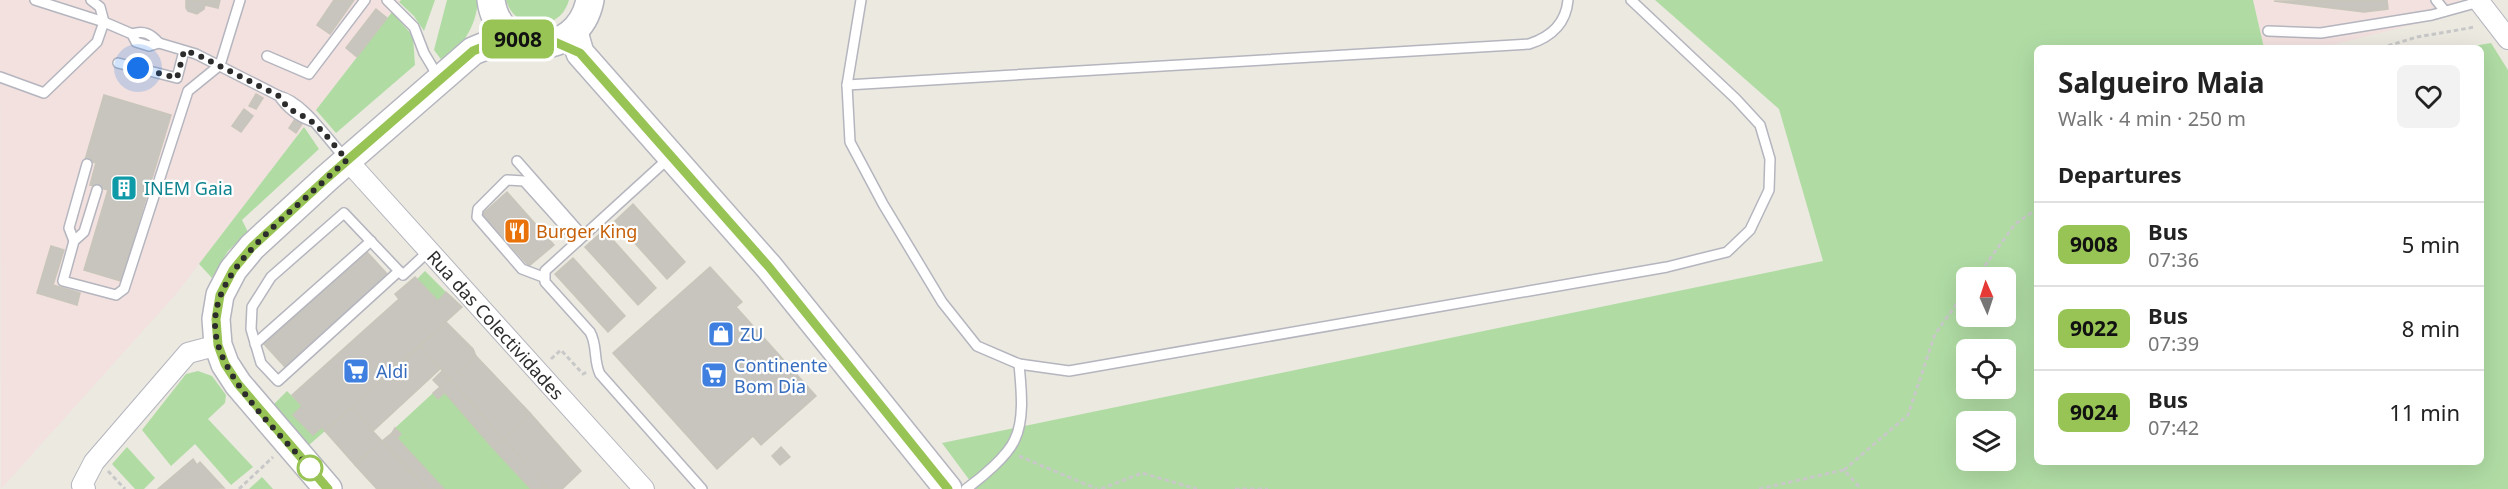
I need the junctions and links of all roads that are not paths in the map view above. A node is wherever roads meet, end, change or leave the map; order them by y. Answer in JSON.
{"nodes":[{"id":1,"x":35,"y":0,"type":"edge"},
{"id":2,"x":91,"y":0,"type":"edge"},
{"id":3,"x":240,"y":0,"type":"edge"},
{"id":4,"x":365,"y":0,"type":"edge"},
{"id":5,"x":387,"y":0,"type":"edge"},
{"id":6,"x":590,"y":0,"type":"edge"},
{"id":7,"x":861,"y":0,"type":"edge"},
{"id":8,"x":1568,"y":0,"type":"edge"},
{"id":9,"x":1631,"y":0,"type":"edge"},
{"id":10,"x":2436,"y":0,"type":"edge"},
{"id":11,"x":2479,"y":1,"type":"edge"},
{"id":12,"x":492,"y":3,"type":"edge"},
{"id":13,"x":2445,"y":11,"type":"junction"},
{"id":14,"x":104,"y":22,"type":"junction"},
{"id":15,"x":2268,"y":31,"type":"dead end"},
{"id":16,"x":2502,"y":31,"type":"edge"},
{"id":17,"x":512,"y":35,"type":"junction"},
{"id":18,"x":570,"y":43,"type":"junction"},
{"id":19,"x":184,"y":51,"type":"junction"},
{"id":20,"x":473,"y":51,"type":"junction"},
{"id":21,"x":267,"y":56,"type":"dead end"},
{"id":22,"x":118,"y":63,"type":"dead end"},
{"id":23,"x":220,"y":65,"type":"junction"},
{"id":24,"x":0,"y":77,"type":"edge"},
{"id":25,"x":440,"y":80,"type":"junction"},
{"id":26,"x":847,"y":85,"type":"junction"},
{"id":27,"x":671,"y":156,"type":"junction"},
{"id":28,"x":347,"y":160,"type":"junction"},
{"id":29,"x":517,"y":161,"type":"dead end"},
{"id":30,"x":87,"y":164,"type":"dead end"},
{"id":31,"x":97,"y":190,"type":"dead end"},
{"id":32,"x":580,"y":238,"type":"junction"},
{"id":33,"x":74,"y":241,"type":"junction"},
{"id":34,"x":370,"y":241,"type":"junction"},
{"id":35,"x":430,"y":250,"type":"junction"},
{"id":36,"x":399,"y":271,"type":"junction"},
{"id":37,"x":543,"y":277,"type":"junction"},
{"id":38,"x":255,"y":344,"type":"junction"},
{"id":39,"x":218,"y":345,"type":"junction"},
{"id":40,"x":1019,"y":364,"type":"junction"},
{"id":41,"x":85,"y":489,"type":"edge"},
{"id":42,"x":328,"y":489,"type":"edge"},
{"id":43,"x":644,"y":489,"type":"edge"},
{"id":44,"x":702,"y":489,"type":"edge"},
{"id":45,"x":948,"y":489,"type":"edge"},
{"id":46,"x":966,"y":489,"type":"edge"}],
"edges":[{"from":1,"to":14,"type":"lane"},
{"from":2,"to":14,"type":"lane"},
{"from":3,"to":23,"type":"lane"},
{"from":4,"to":21,"type":"lane"},
{"from":5,"to":25,"type":"lane"},
{"from":6,"to":18,"type":"main road"},
{"from":7,"to":26,"type":"lane"},
{"from":8,"to":26,"type":"lane"},
{"from":9,"to":40,"type":"lane"},
{"from":10,"to":13,"type":"lane"},
{"from":11,"to":13,"type":"lane"},
{"from":11,"to":16,"type":"street"},
{"from":12,"to":17,"type":"main road"},
{"from":12,"to":20,"type":"main road"},
{"from":13,"to":15,"type":"lane"},
{"from":14,"to":19,"type":"lane"},
{"from":14,"to":24,"type":"lane"},
{"from":17,"to":18,"type":"main road"},
{"from":17,"to":20,"type":"main road"},
{"from":18,"to":27,"type":"main road"},
{"from":19,"to":22,"type":"lane"},
{"from":19,"to":23,"type":"lane"},
{"from":20,"to":25,"type":"main road"},
{"from":23,"to":28,"type":"lane"},
{"from":23,"to":33,"type":"lane"},
{"from":25,"to":28,"type":"main road"},
{"from":26,"to":40,"type":"lane"},
{"from":27,"to":32,"type":"lane"},
{"from":27,"to":45,"type":"main road"},
{"from":28,"to":35,"type":"street","name":"Rua das Colectividades"},
{"from":28,"to":39,"type":"main road"},
{"from":29,"to":32,"type":"lane"},
{"from":30,"to":33,"type":"lane"},
{"from":31,"to":33,"type":"lane"},
{"from":32,"to":37,"type":"lane"},
{"from":32,"to":37,"type":"lane"},
{"from":34,"to":36,"type":"lane"},
{"from":34,"to":38,"type":"lane"},
{"from":34,"to":38,"type":"lane"},
{"from":35,"to":36,"type":"lane"},
{"from":35,"to":43,"type":"street","name":"Rua das Colectividades"},
{"from":36,"to":38,"type":"lane"},
{"from":37,"to":44,"type":"lane"},
{"from":39,"to":41,"type":"street"},
{"from":39,"to":42,"type":"main road"},
{"from":40,"to":46,"type":"lane"}]}
